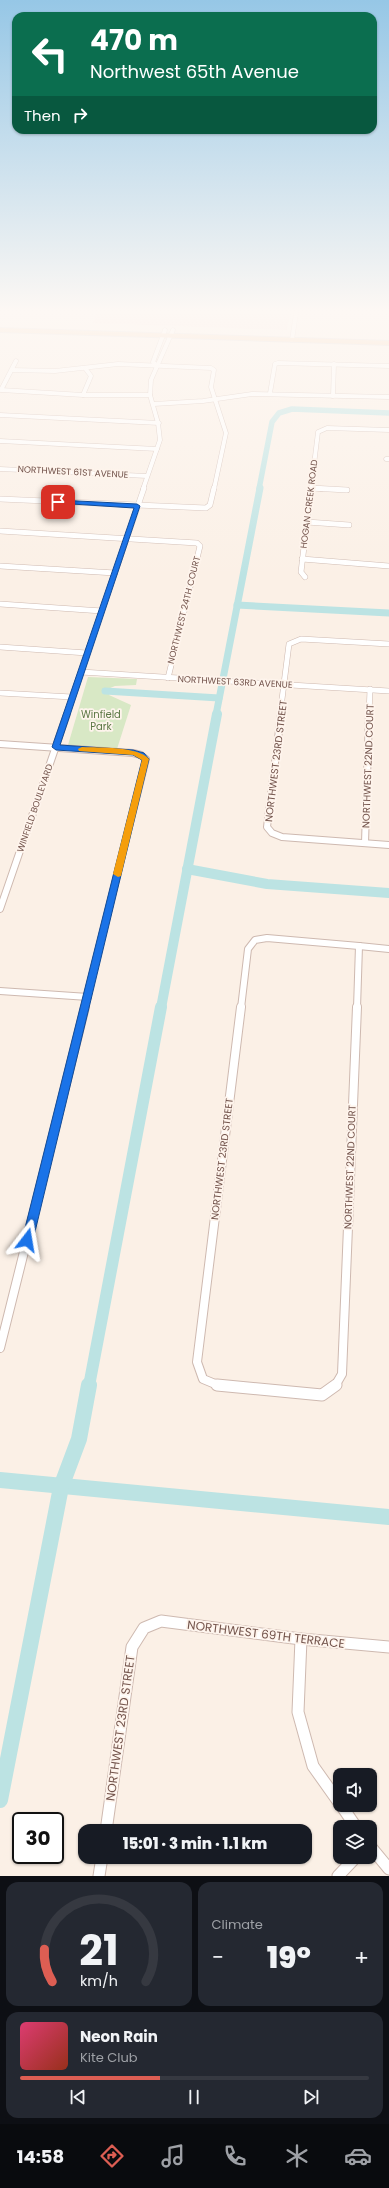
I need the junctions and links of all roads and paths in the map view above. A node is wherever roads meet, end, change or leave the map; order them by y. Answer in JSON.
{"nodes":[{"id":1,"x":216,"y":400,"type":"edge"},
{"id":2,"x":152,"y":401,"type":"edge"},
{"id":3,"x":208,"y":401,"type":"edge"},
{"id":4,"x":154,"y":404,"type":"junction"},
{"id":5,"x":0,"y":415,"type":"edge"},
{"id":6,"x":159,"y":423,"type":"junction"},
{"id":7,"x":389,"y":430,"type":"edge"},
{"id":8,"x":0,"y":441,"type":"edge"},
{"id":9,"x":157,"y":449,"type":"junction"},
{"id":10,"x":0,"y":469,"type":"edge"},
{"id":11,"x":147,"y":476,"type":"junction"},
{"id":12,"x":311,"y":488,"type":"junction"},
{"id":13,"x":347,"y":490,"type":"dead end"},
{"id":14,"x":0,"y":499,"type":"edge"},
{"id":15,"x":137,"y":506,"type":"junction"},
{"id":16,"x":307,"y":522,"type":"junction"},
{"id":17,"x":349,"y":525,"type":"dead end"},
{"id":18,"x":0,"y":531,"type":"edge"},
{"id":19,"x":127,"y":538,"type":"junction"},
{"id":20,"x":302,"y":559,"type":"junction"},
{"id":21,"x":0,"y":566,"type":"edge"},
{"id":22,"x":389,"y":566,"type":"edge"},
{"id":23,"x":115,"y":573,"type":"junction"},
{"id":24,"x":305,"y":578,"type":"dead end"},
{"id":25,"x":0,"y":604,"type":"edge"},
{"id":26,"x":102,"y":611,"type":"junction"},
{"id":27,"x":389,"y":644,"type":"edge"},
{"id":28,"x":0,"y":647,"type":"edge"},
{"id":29,"x":87,"y":653,"type":"junction"},
{"id":30,"x":81,"y":672,"type":"junction"},
{"id":31,"x":168,"y":678,"type":"junction"},
{"id":32,"x":285,"y":685,"type":"junction"},
{"id":33,"x":370,"y":690,"type":"junction"},
{"id":34,"x":389,"y":691,"type":"edge"},
{"id":35,"x":0,"y":692,"type":"edge"},
{"id":36,"x":72,"y":697,"type":"junction"},
{"id":37,"x":0,"y":744,"type":"edge"},
{"id":38,"x":56,"y":747,"type":"junction"},
{"id":39,"x":365,"y":843,"type":"junction"},
{"id":40,"x":389,"y":845,"type":"edge"},
{"id":41,"x":0,"y":909,"type":"edge"},
{"id":42,"x":359,"y":946,"type":"junction"},
{"id":43,"x":389,"y":949,"type":"edge"},
{"id":44,"x":0,"y":991,"type":"edge"},
{"id":45,"x":88,"y":997,"type":"junction"},
{"id":46,"x":0,"y":1348,"type":"edge"},
{"id":47,"x":335,"y":1387,"type":"joint"},
{"id":48,"x":144,"y":1628,"type":"joint"},
{"id":49,"x":301,"y":1639,"type":"junction"},
{"id":50,"x":389,"y":1647,"type":"edge"},
{"id":51,"x":333,"y":1795,"type":"edge"},
{"id":52,"x":107,"y":1824,"type":"edge"},
{"id":53,"x":377,"y":1854,"type":"edge"},
{"id":54,"x":101,"y":1864,"type":"edge"},
{"id":55,"x":349,"y":1864,"type":"edge"},
{"id":56,"x":389,"y":1869,"type":"edge"},
{"id":57,"x":99,"y":1876,"type":"edge"},
{"id":58,"x":338,"y":1876,"type":"edge"}],
"edges":[{"from":1,"to":15,"type":"street"},
{"from":2,"to":4,"type":"street","name":"WINFIELD BOULEVARD"},
{"from":3,"to":4,"type":"street"},
{"from":4,"to":6,"type":"street","name":"WINFIELD BOULEVARD"},
{"from":5,"to":6,"type":"street"},
{"from":6,"to":9,"type":"street","name":"WINFIELD BOULEVARD"},
{"from":7,"to":12,"type":"street","name":"HOGAN CREEK ROAD"},
{"from":8,"to":9,"type":"street"},
{"from":9,"to":11,"type":"street","name":"WINFIELD BOULEVARD"},
{"from":10,"to":11,"type":"street","name":"NORTHWEST 61ST AVENUE"},
{"from":11,"to":15,"type":"street","name":"WINFIELD BOULEVARD"},
{"from":12,"to":13,"type":"street"},
{"from":12,"to":16,"type":"street","name":"HOGAN CREEK ROAD"},
{"from":14,"to":15,"type":"street"},
{"from":15,"to":19,"type":"street","name":"WINFIELD BOULEVARD"},
{"from":16,"to":17,"type":"street"},
{"from":16,"to":20,"type":"street","name":"HOGAN CREEK ROAD"},
{"from":18,"to":19,"type":"street"},
{"from":19,"to":23,"type":"street","name":"WINFIELD BOULEVARD"},
{"from":19,"to":31,"type":"street","name":"NORTHWEST 24TH COURT"},
{"from":20,"to":22,"type":"street"},
{"from":20,"to":24,"type":"street","name":"HOGAN CREEK ROAD"},
{"from":21,"to":23,"type":"street"},
{"from":23,"to":26,"type":"street","name":"WINFIELD BOULEVARD"},
{"from":25,"to":26,"type":"street"},
{"from":26,"to":29,"type":"street","name":"WINFIELD BOULEVARD"},
{"from":27,"to":32,"type":"street","name":"NORTHWEST 23RD STREET"},
{"from":28,"to":29,"type":"street"},
{"from":29,"to":30,"type":"street","name":"WINFIELD BOULEVARD"},
{"from":30,"to":31,"type":"street","name":"NORTHWEST 63RD AVENUE"},
{"from":30,"to":36,"type":"street","name":"WINFIELD BOULEVARD"},
{"from":31,"to":32,"type":"street","name":"NORTHWEST 63RD AVENUE"},
{"from":32,"to":33,"type":"street","name":"NORTHWEST 63RD AVENUE"},
{"from":32,"to":39,"type":"street","name":"NORTHWEST 23RD STREET"},
{"from":33,"to":34,"type":"street","name":"NORTHWEST 63RD AVENUE"},
{"from":33,"to":39,"type":"street","name":"NORTHWEST 22ND COURT"},
{"from":35,"to":36,"type":"street"},
{"from":36,"to":38,"type":"street","name":"WINFIELD BOULEVARD"},
{"from":37,"to":38,"type":"street"},
{"from":38,"to":41,"type":"street","name":"WINFIELD BOULEVARD"},
{"from":38,"to":45,"type":"street"},
{"from":39,"to":40,"type":"street"},
{"from":42,"to":43,"type":"street"},
{"from":42,"to":47,"type":"street","name":"NORTHWEST 22ND COURT"},
{"from":42,"to":47,"type":"street","name":"NORTHWEST 23RD STREET"},
{"from":44,"to":45,"type":"street"},
{"from":45,"to":46,"type":"street"},
{"from":48,"to":49,"type":"street","name":"NORTHWEST 69TH TERRACE"},
{"from":48,"to":52,"type":"street","name":"NORTHWEST 23RD STREET"},
{"from":49,"to":50,"type":"street","name":"NORTHWEST 69TH TERRACE"},
{"from":49,"to":51,"type":"street"},
{"from":53,"to":56,"type":"street"},
{"from":54,"to":57,"type":"street"},
{"from":55,"to":58,"type":"street"}]}
